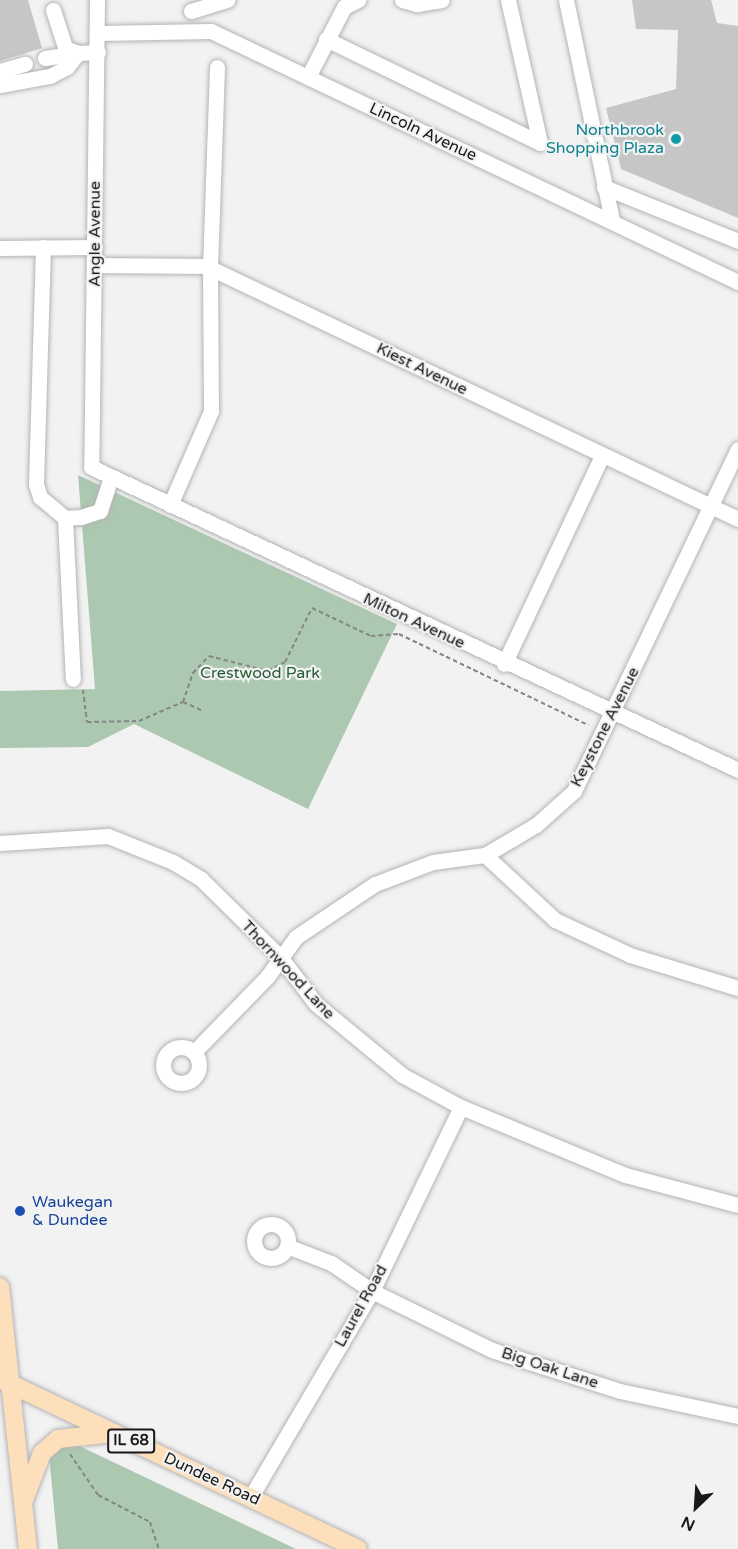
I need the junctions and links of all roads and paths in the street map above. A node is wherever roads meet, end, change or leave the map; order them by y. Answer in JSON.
{"nodes":[{"id":1,"x":97,"y":0,"type":"edge"},
{"id":2,"x":227,"y":0,"type":"edge"},
{"id":3,"x":358,"y":0,"type":"edge"},
{"id":4,"x":402,"y":0,"type":"edge"},
{"id":5,"x":442,"y":0,"type":"edge"},
{"id":6,"x":508,"y":0,"type":"edge"},
{"id":7,"x":566,"y":0,"type":"edge"},
{"id":8,"x":190,"y":6,"type":"edge"},
{"id":9,"x":53,"y":10,"type":"dead end"},
{"id":10,"x":195,"y":31,"type":"junction"},
{"id":11,"x":326,"y":39,"type":"junction"},
{"id":12,"x":91,"y":44,"type":"junction"},
{"id":13,"x":45,"y":58,"type":"dead end"},
{"id":14,"x":25,"y":64,"type":"dead end"},
{"id":15,"x":217,"y":67,"type":"dead end"},
{"id":16,"x":0,"y":72,"type":"edge"},
{"id":17,"x":308,"y":77,"type":"junction"},
{"id":18,"x":0,"y":79,"type":"edge"},
{"id":19,"x":0,"y":84,"type":"edge"},
{"id":20,"x":604,"y":187,"type":"junction"},
{"id":21,"x":612,"y":221,"type":"junction"},
{"id":22,"x":738,"y":241,"type":"edge"},
{"id":23,"x":43,"y":247,"type":"junction"},
{"id":24,"x":95,"y":247,"type":"junction"},
{"id":25,"x":0,"y":248,"type":"edge"},
{"id":26,"x":96,"y":265,"type":"junction"},
{"id":27,"x":210,"y":268,"type":"junction"},
{"id":28,"x":738,"y":282,"type":"edge"},
{"id":29,"x":738,"y":449,"type":"edge"},
{"id":30,"x":602,"y":456,"type":"junction"},
{"id":31,"x":91,"y":467,"type":"joint"},
{"id":32,"x":111,"y":477,"type":"junction"},
{"id":33,"x":170,"y":505,"type":"junction"},
{"id":34,"x":710,"y":508,"type":"junction"},
{"id":35,"x":65,"y":518,"type":"junction"},
{"id":36,"x":738,"y":519,"type":"edge"},
{"id":37,"x":504,"y":663,"type":"junction"},
{"id":38,"x":73,"y":679,"type":"joint"},
{"id":39,"x":183,"y":702,"type":"junction"},
{"id":40,"x":203,"y":711,"type":"dead end"},
{"id":41,"x":613,"y":715,"type":"junction"},
{"id":42,"x":604,"y":733,"type":"junction"},
{"id":43,"x":738,"y":770,"type":"edge"},
{"id":44,"x":0,"y":843,"type":"edge"},
{"id":45,"x":485,"y":855,"type":"junction"},
{"id":46,"x":281,"y":958,"type":"junction"},
{"id":47,"x":738,"y":988,"type":"edge"},
{"id":48,"x":194,"y":1052,"type":"dead end"},
{"id":49,"x":461,"y":1107,"type":"junction"},
{"id":50,"x":738,"y":1205,"type":"edge"},
{"id":51,"x":287,"y":1246,"type":"dead end"},
{"id":52,"x":0,"y":1288,"type":"edge"},
{"id":53,"x":372,"y":1291,"type":"junction"},
{"id":54,"x":5,"y":1382,"type":"edge"},
{"id":55,"x":738,"y":1416,"type":"edge"},
{"id":56,"x":114,"y":1433,"type":"junction"},
{"id":57,"x":65,"y":1447,"type":"dead end"},
{"id":58,"x":250,"y":1498,"type":"junction"},
{"id":59,"x":23,"y":1502,"type":"junction"},
{"id":60,"x":28,"y":1549,"type":"edge"},
{"id":61,"x":159,"y":1549,"type":"edge"},
{"id":62,"x":358,"y":1549,"type":"edge"}],
"edges":[{"from":1,"to":12,"type":"street","name":"Angle Avenue"},
{"from":2,"to":8,"type":"street"},
{"from":3,"to":11,"type":"street"},
{"from":4,"to":5,"type":"street"},
{"from":6,"to":11,"type":"street"},
{"from":7,"to":20,"type":"street"},
{"from":8,"to":10,"type":"street"},
{"from":9,"to":12,"type":"street"},
{"from":10,"to":12,"type":"street","name":"Lincoln Avenue"},
{"from":10,"to":17,"type":"street","name":"Lincoln Avenue"},
{"from":11,"to":17,"type":"street"},
{"from":12,"to":13,"type":"street","name":"Lincoln Avenue"},
{"from":12,"to":18,"type":"street"},
{"from":12,"to":19,"type":"street"},
{"from":12,"to":24,"type":"street","name":"Angle Avenue"},
{"from":14,"to":16,"type":"street"},
{"from":15,"to":27,"type":"street"},
{"from":17,"to":21,"type":"street","name":"Lincoln Avenue"},
{"from":20,"to":21,"type":"street"},
{"from":20,"to":22,"type":"street"},
{"from":21,"to":28,"type":"street","name":"Lincoln Avenue"},
{"from":23,"to":24,"type":"street"},
{"from":23,"to":25,"type":"street"},
{"from":23,"to":35,"type":"street"},
{"from":24,"to":26,"type":"street","name":"Angle Avenue"},
{"from":26,"to":27,"type":"street","name":"Kiest Avenue"},
{"from":26,"to":31,"type":"street","name":"Angle Avenue"},
{"from":27,"to":30,"type":"street","name":"Kiest Avenue"},
{"from":27,"to":33,"type":"street"},
{"from":29,"to":34,"type":"street","name":"Keystone Avenue"},
{"from":30,"to":34,"type":"street","name":"Kiest Avenue"},
{"from":30,"to":37,"type":"street"},
{"from":31,"to":32,"type":"street","name":"Milton Avenue"},
{"from":32,"to":33,"type":"street","name":"Milton Avenue"},
{"from":32,"to":35,"type":"street"},
{"from":33,"to":37,"type":"street","name":"Milton Avenue"},
{"from":34,"to":36,"type":"street","name":"Kiest Avenue"},
{"from":34,"to":41,"type":"street","name":"Keystone Avenue"},
{"from":35,"to":38,"type":"street"},
{"from":37,"to":41,"type":"street","name":"Milton Avenue"},
{"from":38,"to":39,"type":"path"},
{"from":39,"to":40,"type":"path"},
{"from":39,"to":42,"type":"path"},
{"from":41,"to":42,"type":"street","name":"Keystone Avenue"},
{"from":41,"to":43,"type":"street","name":"Milton Avenue"},
{"from":42,"to":45,"type":"street","name":"Keystone Avenue"},
{"from":44,"to":46,"type":"street","name":"Thornwood Lane"},
{"from":45,"to":46,"type":"street","name":"Keystone Avenue"},
{"from":45,"to":47,"type":"street"},
{"from":46,"to":48,"type":"street","name":"Keystone Avenue"},
{"from":46,"to":49,"type":"street","name":"Thornwood Lane"},
{"from":49,"to":50,"type":"street","name":"Thornwood Lane"},
{"from":49,"to":53,"type":"street","name":"Laurel Road"},
{"from":51,"to":53,"type":"street","name":"Big Oak Lane"},
{"from":52,"to":54,"type":"main road"},
{"from":53,"to":55,"type":"street","name":"Big Oak Lane"},
{"from":53,"to":58,"type":"street","name":"Laurel Road"},
{"from":54,"to":56,"type":"main road","name":"Dundee Road","number":"IL 68"},
{"from":54,"to":59,"type":"main road"},
{"from":56,"to":58,"type":"main road","name":"Dundee Road","number":"IL 68"},
{"from":56,"to":59,"type":"main road"},
{"from":57,"to":61,"type":"path"},
{"from":58,"to":62,"type":"main road","name":"Dundee Road","number":"IL 68"},
{"from":59,"to":60,"type":"main road"}]}
